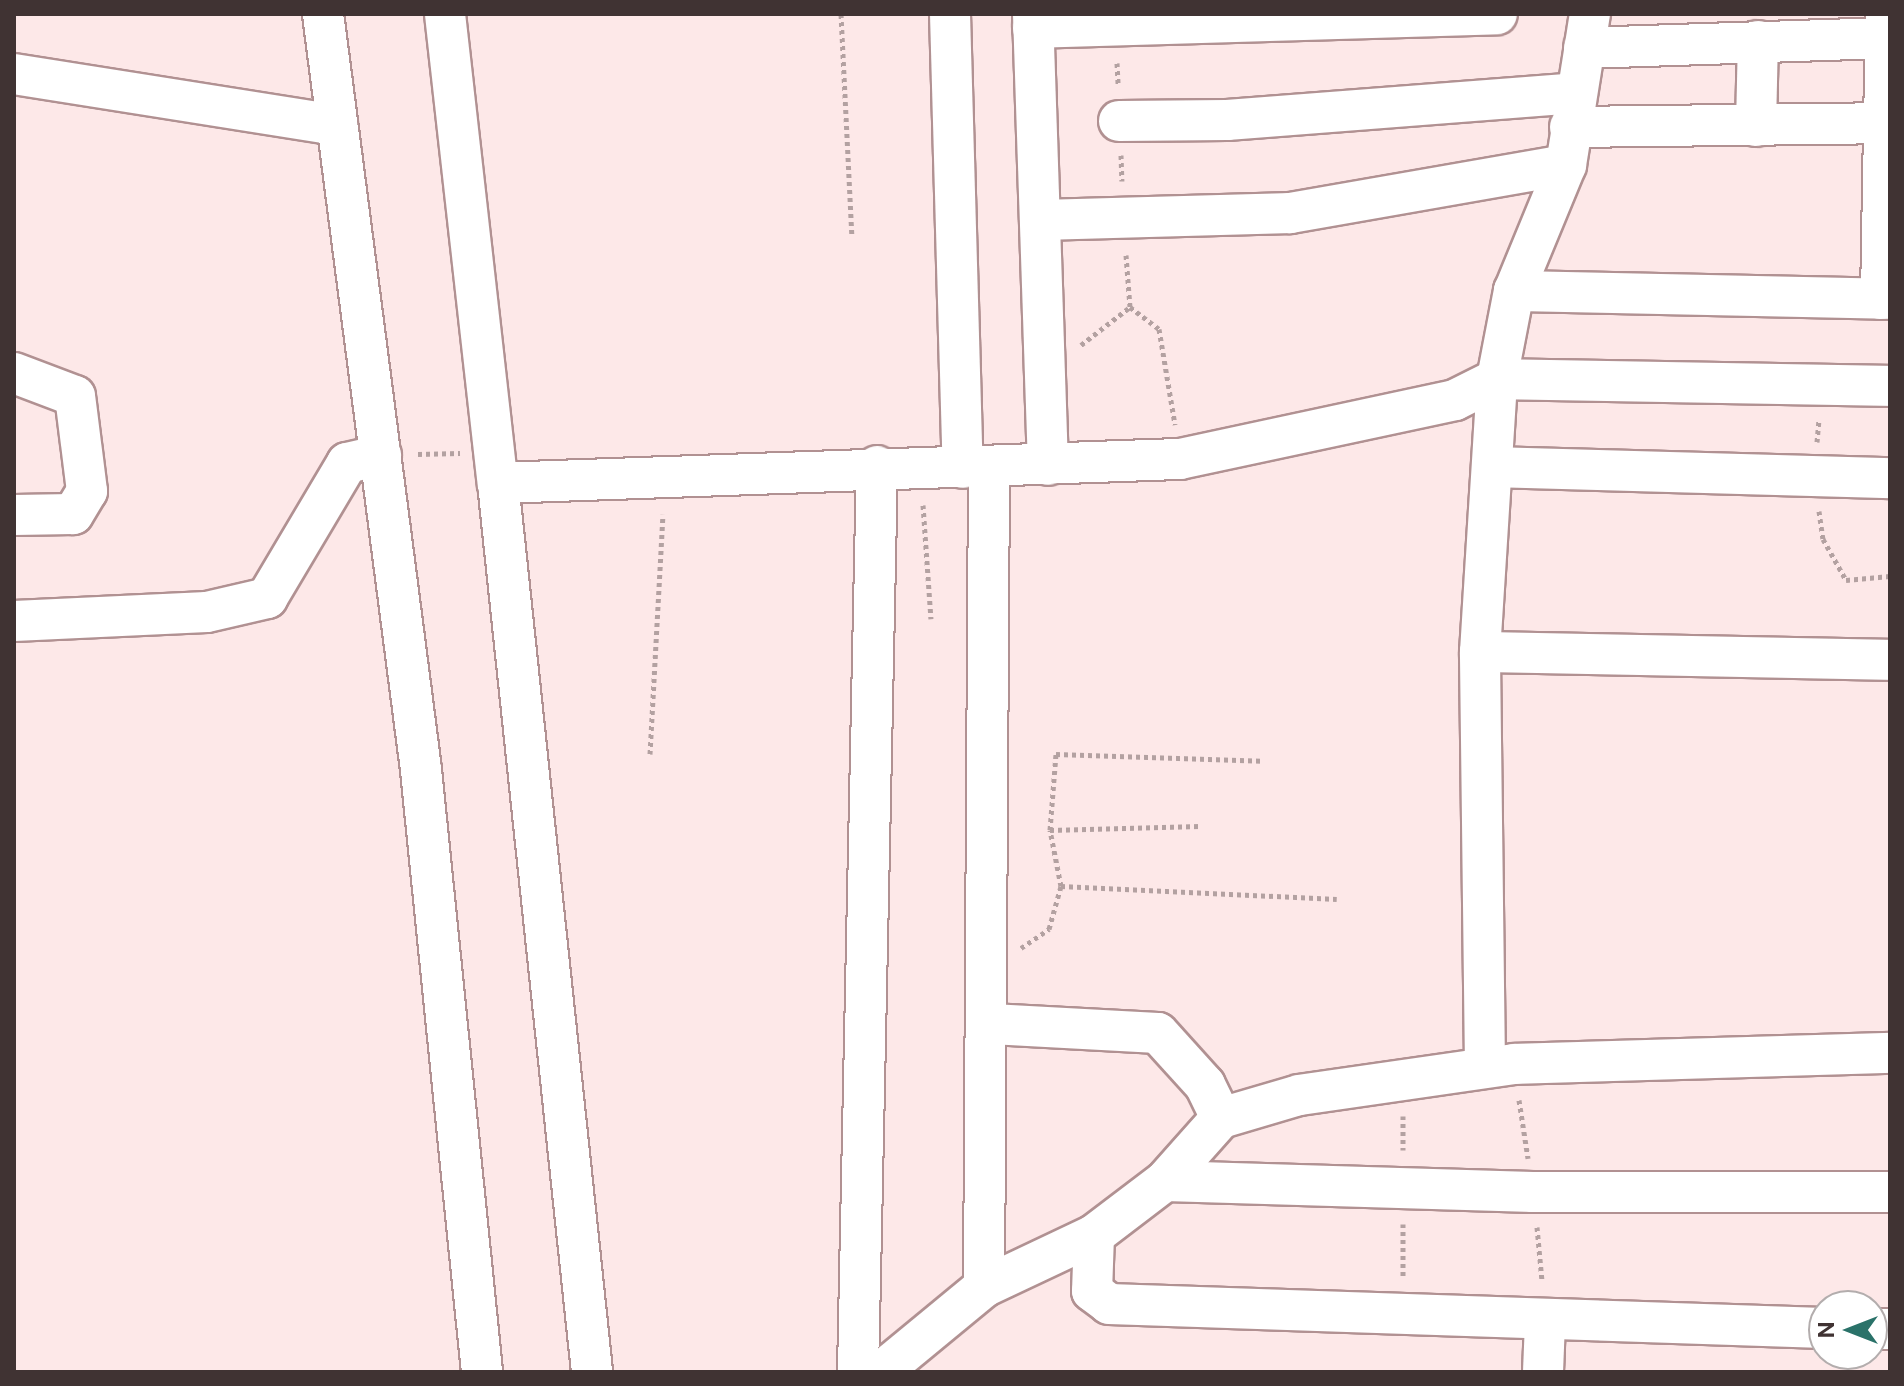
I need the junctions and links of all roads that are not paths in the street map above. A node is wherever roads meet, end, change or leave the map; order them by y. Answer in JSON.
{"nodes":[{"id":1,"x":323,"y":14,"type":"edge"},
{"id":2,"x":445,"y":14,"type":"edge"},
{"id":3,"x":950,"y":14,"type":"edge"},
{"id":4,"x":1497,"y":14,"type":"edge"},
{"id":5,"x":1033,"y":21,"type":"edge"},
{"id":6,"x":1888,"y":30,"type":"edge"},
{"id":7,"x":1587,"y":31,"type":"edge"},
{"id":8,"x":1758,"y":41,"type":"junction"},
{"id":9,"x":14,"y":74,"type":"edge"},
{"id":10,"x":1119,"y":121,"type":"dead end"},
{"id":11,"x":1889,"y":123,"type":"edge"},
{"id":12,"x":337,"y":125,"type":"junction"},
{"id":13,"x":1756,"y":126,"type":"junction"},
{"id":14,"x":1570,"y":128,"type":"junction"},
{"id":15,"x":1888,"y":205,"type":"edge"},
{"id":16,"x":1043,"y":220,"type":"junction"},
{"id":17,"x":1514,"y":291,"type":"junction"},
{"id":18,"x":1886,"y":299,"type":"edge"},
{"id":19,"x":14,"y":373,"type":"edge"},
{"id":20,"x":1497,"y":379,"type":"junction"},
{"id":21,"x":1890,"y":386,"type":"edge"},
{"id":22,"x":381,"y":455,"type":"junction"},
{"id":23,"x":1048,"y":465,"type":"junction"},
{"id":24,"x":877,"y":466,"type":"junction"},
{"id":25,"x":496,"y":467,"type":"junction"},
{"id":26,"x":1493,"y":467,"type":"junction"},
{"id":27,"x":976,"y":468,"type":"junction"},
{"id":28,"x":1890,"y":478,"type":"edge"},
{"id":29,"x":14,"y":515,"type":"edge"},
{"id":30,"x":14,"y":621,"type":"edge"},
{"id":31,"x":1480,"y":652,"type":"junction"},
{"id":32,"x":1890,"y":660,"type":"edge"},
{"id":33,"x":991,"y":1024,"type":"junction"},
{"id":34,"x":1890,"y":1053,"type":"edge"},
{"id":35,"x":1485,"y":1067,"type":"junction"},
{"id":36,"x":1221,"y":1118,"type":"junction"},
{"id":37,"x":1165,"y":1181,"type":"junction"},
{"id":38,"x":1890,"y":1192,"type":"edge"},
{"id":39,"x":1094,"y":1235,"type":"junction"},
{"id":40,"x":984,"y":1287,"type":"junction"},
{"id":41,"x":1545,"y":1322,"type":"junction"},
{"id":42,"x":1808,"y":1328,"type":"edge"},
{"id":43,"x":482,"y":1372,"type":"edge"},
{"id":44,"x":592,"y":1372,"type":"edge"},
{"id":45,"x":858,"y":1372,"type":"edge"},
{"id":46,"x":881,"y":1372,"type":"edge"},
{"id":47,"x":1543,"y":1372,"type":"edge"}],
"edges":[{"from":1,"to":12,"type":"street"},
{"from":2,"to":25,"type":"street"},
{"from":3,"to":27,"type":"street"},
{"from":4,"to":5,"type":"street"},
{"from":5,"to":16,"type":"street"},
{"from":6,"to":8,"type":"street"},
{"from":6,"to":11,"type":"street"},
{"from":7,"to":8,"type":"street"},
{"from":7,"to":14,"type":"street"},
{"from":8,"to":13,"type":"street"},
{"from":9,"to":12,"type":"street"},
{"from":10,"to":14,"type":"street"},
{"from":11,"to":13,"type":"street"},
{"from":11,"to":15,"type":"street"},
{"from":12,"to":22,"type":"street"},
{"from":13,"to":14,"type":"street"},
{"from":14,"to":16,"type":"street"},
{"from":14,"to":17,"type":"street"},
{"from":15,"to":18,"type":"street"},
{"from":16,"to":23,"type":"street"},
{"from":17,"to":18,"type":"street"},
{"from":17,"to":20,"type":"street"},
{"from":19,"to":29,"type":"street"},
{"from":20,"to":21,"type":"street"},
{"from":20,"to":23,"type":"street"},
{"from":20,"to":26,"type":"street"},
{"from":22,"to":30,"type":"street"},
{"from":22,"to":43,"type":"street"},
{"from":23,"to":27,"type":"street"},
{"from":24,"to":25,"type":"street"},
{"from":24,"to":27,"type":"street"},
{"from":24,"to":45,"type":"street"},
{"from":25,"to":44,"type":"street"},
{"from":26,"to":28,"type":"street"},
{"from":26,"to":31,"type":"street"},
{"from":27,"to":33,"type":"street"},
{"from":31,"to":32,"type":"street"},
{"from":31,"to":35,"type":"street"},
{"from":33,"to":36,"type":"street"},
{"from":33,"to":40,"type":"street"},
{"from":34,"to":35,"type":"street"},
{"from":35,"to":36,"type":"street"},
{"from":36,"to":37,"type":"street"},
{"from":37,"to":38,"type":"street"},
{"from":37,"to":39,"type":"street"},
{"from":39,"to":40,"type":"street"},
{"from":39,"to":41,"type":"street"},
{"from":40,"to":46,"type":"street"},
{"from":41,"to":42,"type":"street"},
{"from":41,"to":47,"type":"street"}]}
